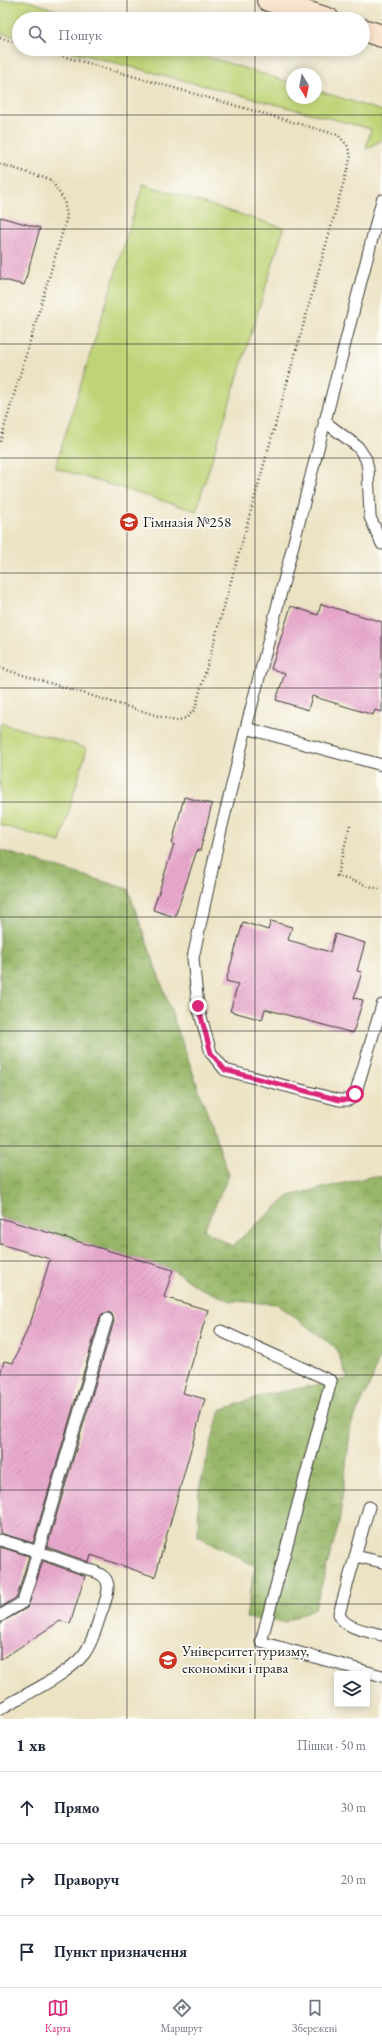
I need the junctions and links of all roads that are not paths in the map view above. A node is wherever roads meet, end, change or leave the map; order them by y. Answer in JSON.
{"nodes":[{"id":1,"x":268,"y":0,"type":"edge"},
{"id":2,"x":306,"y":12,"type":"edge"},
{"id":3,"x":370,"y":32,"type":"edge"},
{"id":4,"x":382,"y":36,"type":"edge"},
{"id":5,"x":382,"y":200,"type":"edge"},
{"id":6,"x":380,"y":214,"type":"edge"},
{"id":7,"x":324,"y":421,"type":"junction"},
{"id":8,"x":382,"y":544,"type":"edge"},
{"id":9,"x":246,"y":728,"type":"junction"},
{"id":10,"x":382,"y":765,"type":"edge"},
{"id":11,"x":382,"y":1005,"type":"edge"},
{"id":12,"x":107,"y":1319,"type":"dead end"},
{"id":13,"x":221,"y":1331,"type":"dead end"},
{"id":14,"x":369,"y":1507,"type":"dead end"},
{"id":15,"x":0,"y":1540,"type":"edge"},
{"id":16,"x":38,"y":1550,"type":"junction"},
{"id":17,"x":355,"y":1556,"type":"junction"},
{"id":18,"x":382,"y":1562,"type":"edge"},
{"id":19,"x":0,"y":1616,"type":"edge"},
{"id":20,"x":382,"y":1635,"type":"edge"},
{"id":21,"x":382,"y":1676,"type":"edge"},
{"id":22,"x":0,"y":1709,"type":"edge"}],
"edges":[{"from":1,"to":2,"type":"street"},
{"from":3,"to":4,"type":"street"},
{"from":5,"to":6,"type":"lane"},
{"from":6,"to":7,"type":"lane"},
{"from":7,"to":8,"type":"lane"},
{"from":7,"to":9,"type":"lane"},
{"from":9,"to":10,"type":"lane"},
{"from":9,"to":11,"type":"lane"},
{"from":12,"to":16,"type":"lane"},
{"from":13,"to":21,"type":"lane"},
{"from":14,"to":17,"type":"lane"},
{"from":15,"to":16,"type":"lane"},
{"from":16,"to":19,"type":"lane"},
{"from":16,"to":22,"type":"lane"},
{"from":17,"to":18,"type":"lane"},
{"from":17,"to":20,"type":"lane"}]}
